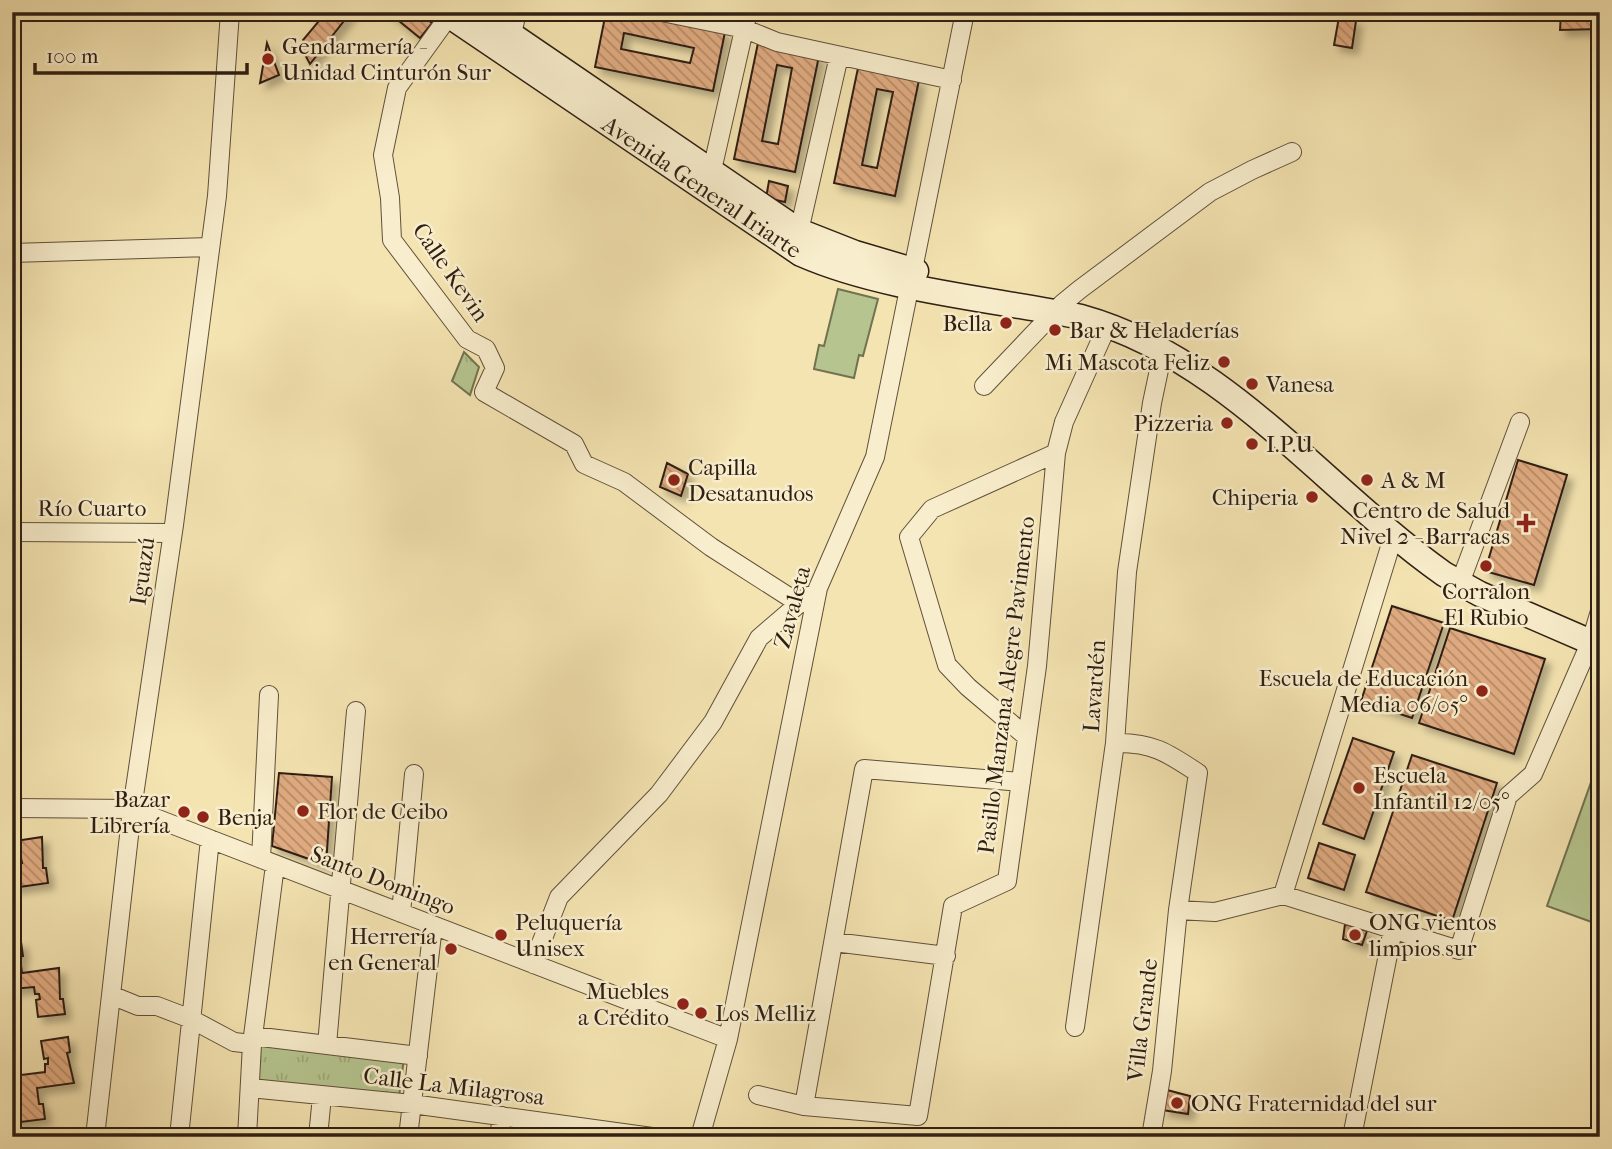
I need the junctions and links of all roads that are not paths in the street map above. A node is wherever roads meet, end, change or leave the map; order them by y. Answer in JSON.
{"nodes":[{"id":1,"x":230,"y":12,"type":"edge"},
{"id":2,"x":478,"y":12,"type":"edge"},
{"id":3,"x":517,"y":12,"type":"edge"},
{"id":4,"x":662,"y":12,"type":"edge"},
{"id":5,"x":965,"y":12,"type":"edge"},
{"id":6,"x":446,"y":14,"type":"edge"},
{"id":7,"x":747,"y":21,"type":"edge"},
{"id":8,"x":510,"y":46,"type":"junction"},
{"id":9,"x":839,"y":56,"type":"junction"},
{"id":10,"x":951,"y":80,"type":"junction"},
{"id":11,"x":1292,"y":152,"type":"dead end"},
{"id":12,"x":709,"y":181,"type":"junction"},
{"id":13,"x":797,"y":240,"type":"junction"},
{"id":14,"x":209,"y":247,"type":"junction"},
{"id":15,"x":12,"y":253,"type":"edge"},
{"id":16,"x":913,"y":278,"type":"junction"},
{"id":17,"x":1058,"y":308,"type":"junction"},
{"id":18,"x":1108,"y":324,"type":"junction"},
{"id":19,"x":1167,"y":351,"type":"junction"},
{"id":20,"x":984,"y":386,"type":"dead end"},
{"id":21,"x":1220,"y":387,"type":"junction"},
{"id":22,"x":1520,"y":422,"type":"dead end"},
{"id":23,"x":1056,"y":453,"type":"junction"},
{"id":24,"x":12,"y":531,"type":"edge"},
{"id":25,"x":172,"y":533,"type":"junction"},
{"id":26,"x":1394,"y":534,"type":"junction"},
{"id":27,"x":1460,"y":583,"type":"junction"},
{"id":28,"x":818,"y":588,"type":"junction"},
{"id":29,"x":800,"y":604,"type":"junction"},
{"id":30,"x":1600,"y":611,"type":"edge"},
{"id":31,"x":1595,"y":644,"type":"edge"},
{"id":32,"x":269,"y":695,"type":"dead end"},
{"id":33,"x":356,"y":711,"type":"dead end"},
{"id":34,"x":1027,"y":737,"type":"junction"},
{"id":35,"x":1115,"y":743,"type":"junction"},
{"id":36,"x":414,"y":774,"type":"dead end"},
{"id":37,"x":1021,"y":782,"type":"junction"},
{"id":38,"x":12,"y":808,"type":"edge"},
{"id":39,"x":132,"y":809,"type":"junction"},
{"id":40,"x":210,"y":839,"type":"junction"},
{"id":41,"x":268,"y":862,"type":"junction"},
{"id":42,"x":342,"y":890,"type":"junction"},
{"id":43,"x":1283,"y":895,"type":"junction"},
{"id":44,"x":1178,"y":909,"type":"junction"},
{"id":45,"x":401,"y":913,"type":"junction"},
{"id":46,"x":433,"y":926,"type":"junction"},
{"id":47,"x":1393,"y":929,"type":"junction"},
{"id":48,"x":834,"y":942,"type":"junction"},
{"id":49,"x":946,"y":956,"type":"junction"},
{"id":50,"x":533,"y":964,"type":"junction"},
{"id":51,"x":111,"y":995,"type":"junction"},
{"id":52,"x":191,"y":1019,"type":"junction"},
{"id":53,"x":1075,"y":1027,"type":"dead end"},
{"id":54,"x":728,"y":1039,"type":"junction"},
{"id":55,"x":253,"y":1040,"type":"junction"},
{"id":56,"x":327,"y":1045,"type":"junction"},
{"id":57,"x":418,"y":1056,"type":"junction"},
{"id":58,"x":250,"y":1088,"type":"junction"},
{"id":59,"x":758,"y":1095,"type":"dead end"},
{"id":60,"x":322,"y":1096,"type":"junction"},
{"id":61,"x":412,"y":1104,"type":"junction"},
{"id":62,"x":804,"y":1106,"type":"junction"},
{"id":63,"x":502,"y":1116,"type":"junction"},
{"id":64,"x":566,"y":1130,"type":"edge"},
{"id":65,"x":95,"y":1137,"type":"edge"},
{"id":66,"x":179,"y":1137,"type":"edge"},
{"id":67,"x":247,"y":1137,"type":"edge"},
{"id":68,"x":318,"y":1137,"type":"edge"},
{"id":69,"x":408,"y":1137,"type":"edge"},
{"id":70,"x":499,"y":1137,"type":"edge"},
{"id":71,"x":652,"y":1137,"type":"edge"},
{"id":72,"x":700,"y":1137,"type":"edge"},
{"id":73,"x":1151,"y":1137,"type":"edge"},
{"id":74,"x":1352,"y":1137,"type":"edge"}],
"edges":[{"from":1,"to":14,"type":"street","name":"Iguazú"},
{"from":2,"to":8,"type":"main road","name":"Avenida General Iriarte"},
{"from":3,"to":8,"type":"street"},
{"from":4,"to":7,"type":"street"},
{"from":5,"to":10,"type":"street","name":"Zavaleta"},
{"from":6,"to":8,"type":"main road","name":"Avenida General Iriarte"},
{"from":6,"to":29,"type":"street","name":"Calle Kevin"},
{"from":7,"to":9,"type":"street"},
{"from":7,"to":12,"type":"street"},
{"from":8,"to":12,"type":"main road","name":"Avenida General Iriarte"},
{"from":9,"to":10,"type":"street"},
{"from":9,"to":13,"type":"street"},
{"from":10,"to":16,"type":"street","name":"Zavaleta"},
{"from":11,"to":17,"type":"street"},
{"from":12,"to":13,"type":"main road","name":"Avenida General Iriarte"},
{"from":13,"to":16,"type":"main road","name":"Avenida General Iriarte"},
{"from":14,"to":15,"type":"street"},
{"from":14,"to":25,"type":"street","name":"Iguazú"},
{"from":16,"to":17,"type":"main road","name":"Avenida General Iriarte"},
{"from":16,"to":28,"type":"street","name":"Zavaleta"},
{"from":17,"to":18,"type":"main road","name":"Avenida General Iriarte"},
{"from":17,"to":20,"type":"street"},
{"from":17,"to":21,"type":"main road","name":"Avenida General Iriarte"},
{"from":18,"to":19,"type":"main road","name":"Avenida General Iriarte"},
{"from":18,"to":23,"type":"street","name":"Pasillo Manzana Alegre Pavimento"},
{"from":19,"to":21,"type":"main road","name":"Avenida General Iriarte"},
{"from":19,"to":35,"type":"street","name":"Lavardén"},
{"from":21,"to":26,"type":"main road","name":"Avenida General Iriarte"},
{"from":22,"to":27,"type":"street"},
{"from":23,"to":34,"type":"street","name":"Pasillo Manzana Alegre Pavimento"},
{"from":23,"to":34,"type":"street"},
{"from":24,"to":25,"type":"street","name":"Río Cuarto"},
{"from":25,"to":39,"type":"street","name":"Iguazú"},
{"from":26,"to":27,"type":"main road","name":"Avenida General Iriarte"},
{"from":26,"to":43,"type":"street"},
{"from":27,"to":31,"type":"main road","name":"Avenida General Iriarte"},
{"from":28,"to":29,"type":"street"},
{"from":28,"to":54,"type":"street","name":"Zavaleta"},
{"from":29,"to":50,"type":"street"},
{"from":30,"to":31,"type":"street"},
{"from":31,"to":47,"type":"street"},
{"from":32,"to":41,"type":"street"},
{"from":33,"to":42,"type":"street"},
{"from":34,"to":37,"type":"street","name":"Pasillo Manzana Alegre Pavimento"},
{"from":35,"to":44,"type":"street","name":"Villa Grande"},
{"from":35,"to":53,"type":"street","name":"Lavardén"},
{"from":36,"to":45,"type":"street"},
{"from":37,"to":48,"type":"street"},
{"from":37,"to":49,"type":"street","name":"Pasillo Manzana Alegre Pavimento"},
{"from":38,"to":39,"type":"street","name":"Santo Domingo"},
{"from":39,"to":40,"type":"street","name":"Santo Domingo"},
{"from":39,"to":51,"type":"street","name":"Iguazú"},
{"from":40,"to":41,"type":"street","name":"Santo Domingo"},
{"from":40,"to":52,"type":"street"},
{"from":41,"to":42,"type":"street","name":"Santo Domingo"},
{"from":41,"to":55,"type":"street"},
{"from":42,"to":45,"type":"street","name":"Santo Domingo"},
{"from":42,"to":56,"type":"street"},
{"from":43,"to":44,"type":"street"},
{"from":43,"to":47,"type":"street"},
{"from":44,"to":73,"type":"street","name":"Villa Grande"},
{"from":45,"to":46,"type":"street","name":"Santo Domingo"},
{"from":46,"to":50,"type":"street","name":"Santo Domingo"},
{"from":46,"to":57,"type":"street"},
{"from":47,"to":74,"type":"street"},
{"from":48,"to":49,"type":"street"},
{"from":48,"to":62,"type":"street"},
{"from":49,"to":62,"type":"street","name":"Pasillo Manzana Alegre Pavimento"},
{"from":50,"to":54,"type":"street","name":"Santo Domingo"},
{"from":51,"to":52,"type":"street"},
{"from":51,"to":65,"type":"street","name":"Iguazú"},
{"from":52,"to":55,"type":"street"},
{"from":52,"to":66,"type":"street"},
{"from":54,"to":72,"type":"street","name":"Zavaleta"},
{"from":55,"to":56,"type":"street"},
{"from":55,"to":58,"type":"street"},
{"from":56,"to":57,"type":"street"},
{"from":57,"to":61,"type":"street"},
{"from":58,"to":60,"type":"street","name":"Calle La Milagrosa"},
{"from":58,"to":67,"type":"street"},
{"from":59,"to":62,"type":"street","name":"Pasillo Manzana Alegre Pavimento"},
{"from":60,"to":61,"type":"street","name":"Calle La Milagrosa"},
{"from":60,"to":68,"type":"street"},
{"from":61,"to":63,"type":"street","name":"Calle La Milagrosa"},
{"from":61,"to":69,"type":"street"},
{"from":63,"to":64,"type":"street","name":"Calle La Milagrosa"},
{"from":63,"to":70,"type":"street"},
{"from":64,"to":71,"type":"street","name":"Calle La Milagrosa"}]}
